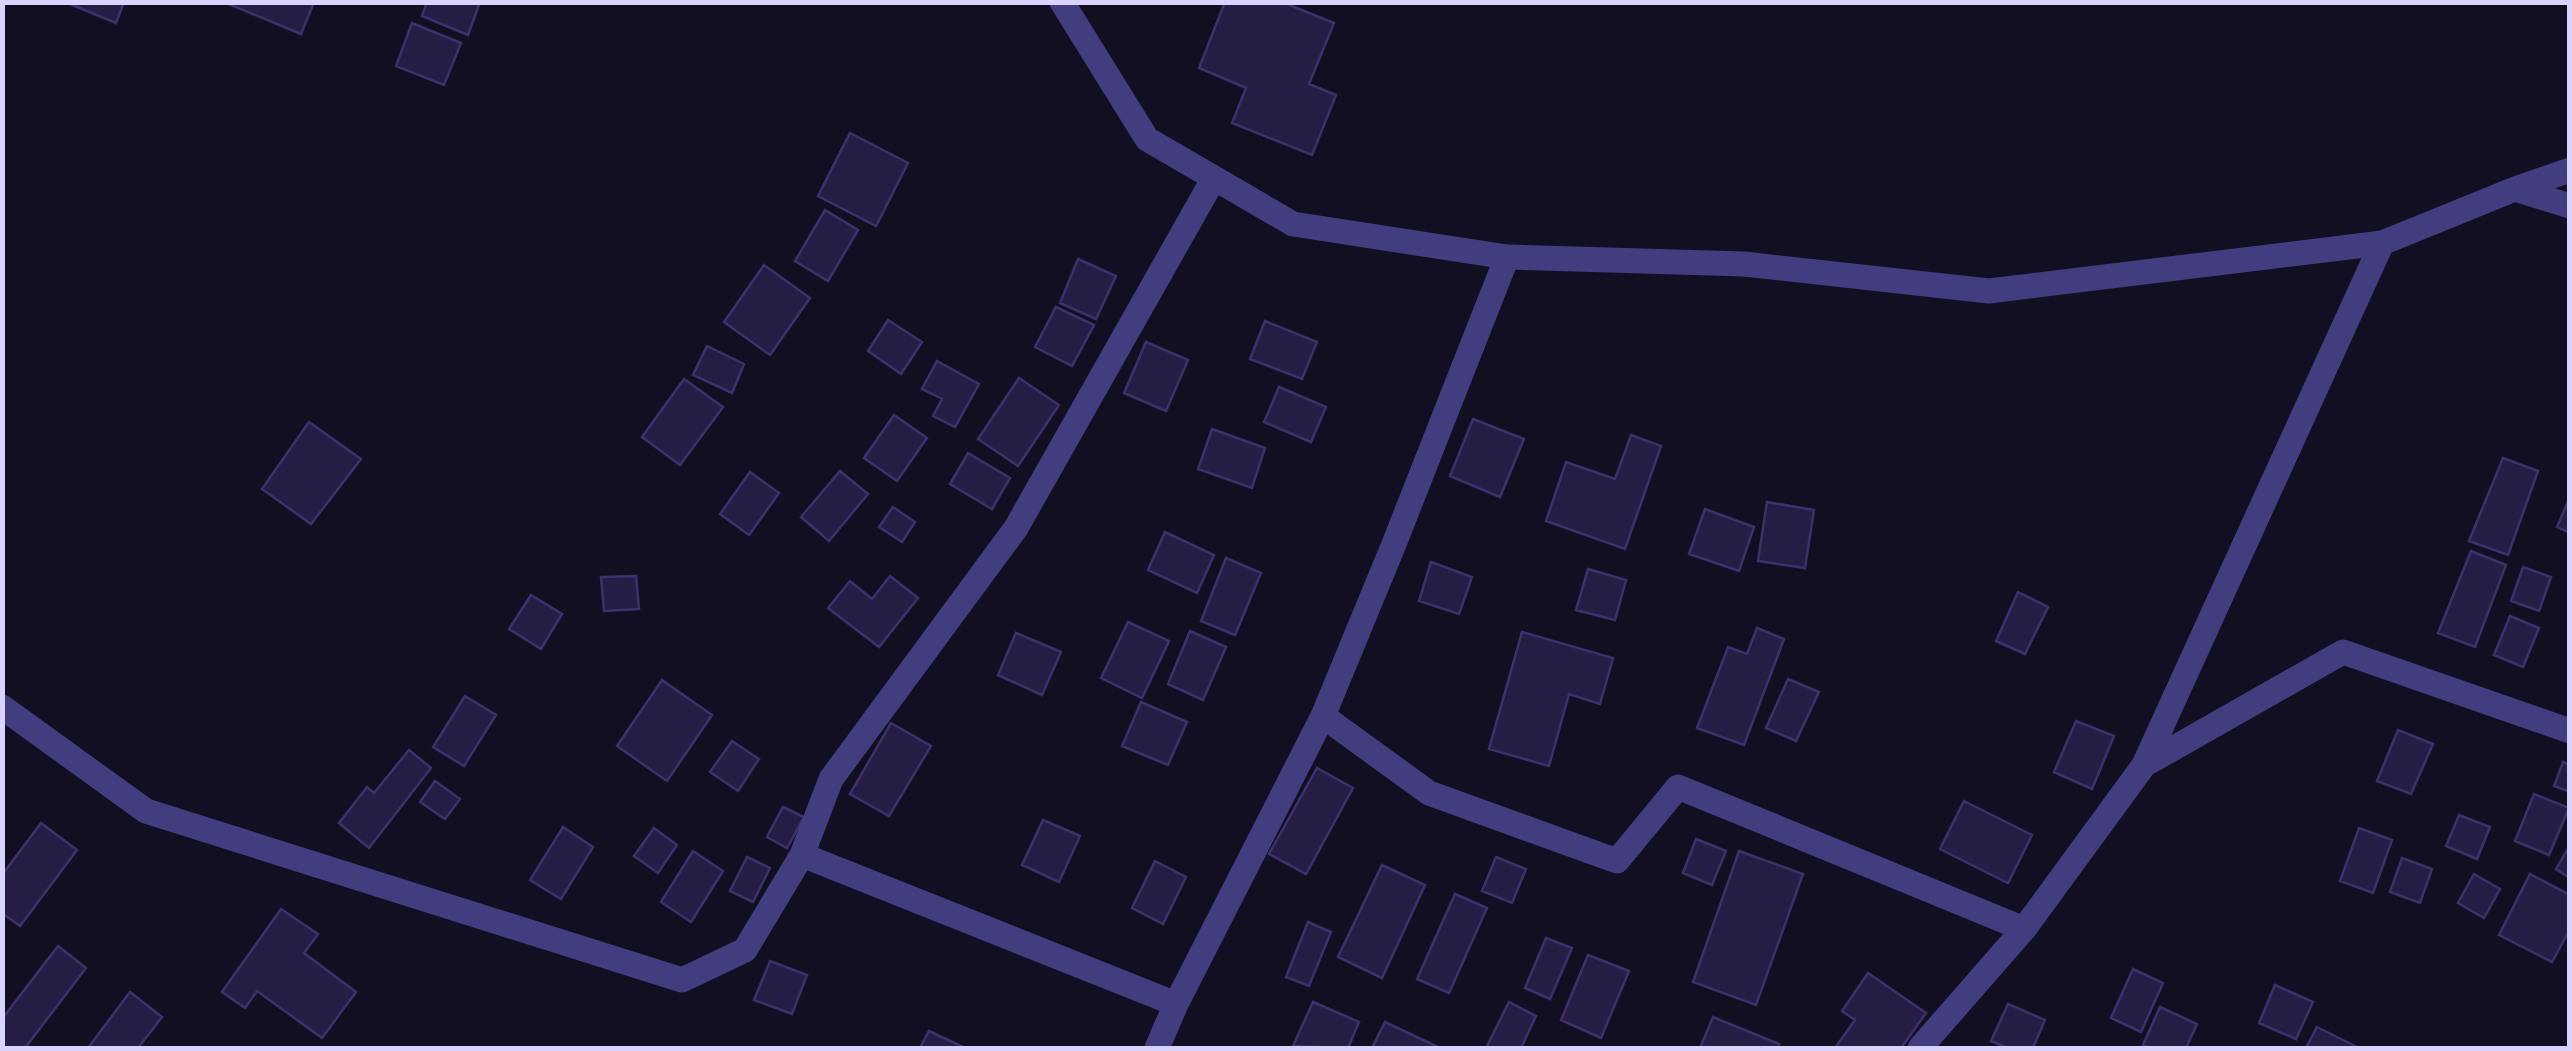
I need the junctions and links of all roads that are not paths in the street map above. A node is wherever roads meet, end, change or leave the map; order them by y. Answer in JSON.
{"nodes":[{"id":1,"x":1062,"y":2,"type":"edge"},
{"id":2,"x":2570,"y":170,"type":"edge"},
{"id":3,"x":1214,"y":178,"type":"junction"},
{"id":4,"x":2515,"y":189,"type":"junction"},
{"id":5,"x":2570,"y":206,"type":"edge"},
{"id":6,"x":2382,"y":243,"type":"junction"},
{"id":7,"x":1507,"y":257,"type":"junction"},
{"id":8,"x":2,"y":707,"type":"edge"},
{"id":9,"x":1323,"y":716,"type":"junction"},
{"id":10,"x":2570,"y":731,"type":"edge"},
{"id":11,"x":2144,"y":765,"type":"junction"},
{"id":12,"x":802,"y":856,"type":"junction"},
{"id":13,"x":2024,"y":929,"type":"junction"},
{"id":14,"x":1176,"y":1004,"type":"junction"},
{"id":15,"x":1157,"y":1048,"type":"edge"},
{"id":16,"x":1920,"y":1048,"type":"edge"}],
"edges":[{"from":1,"to":3,"type":"street"},
{"from":2,"to":4,"type":"street"},
{"from":3,"to":7,"type":"street"},
{"from":3,"to":12,"type":"street"},
{"from":4,"to":5,"type":"street"},
{"from":4,"to":6,"type":"street"},
{"from":6,"to":7,"type":"street"},
{"from":6,"to":11,"type":"street"},
{"from":7,"to":9,"type":"street"},
{"from":8,"to":12,"type":"street"},
{"from":9,"to":13,"type":"street"},
{"from":9,"to":14,"type":"street"},
{"from":10,"to":11,"type":"street"},
{"from":11,"to":13,"type":"street"},
{"from":12,"to":14,"type":"street"},
{"from":13,"to":16,"type":"street"},
{"from":14,"to":15,"type":"street"}]}
